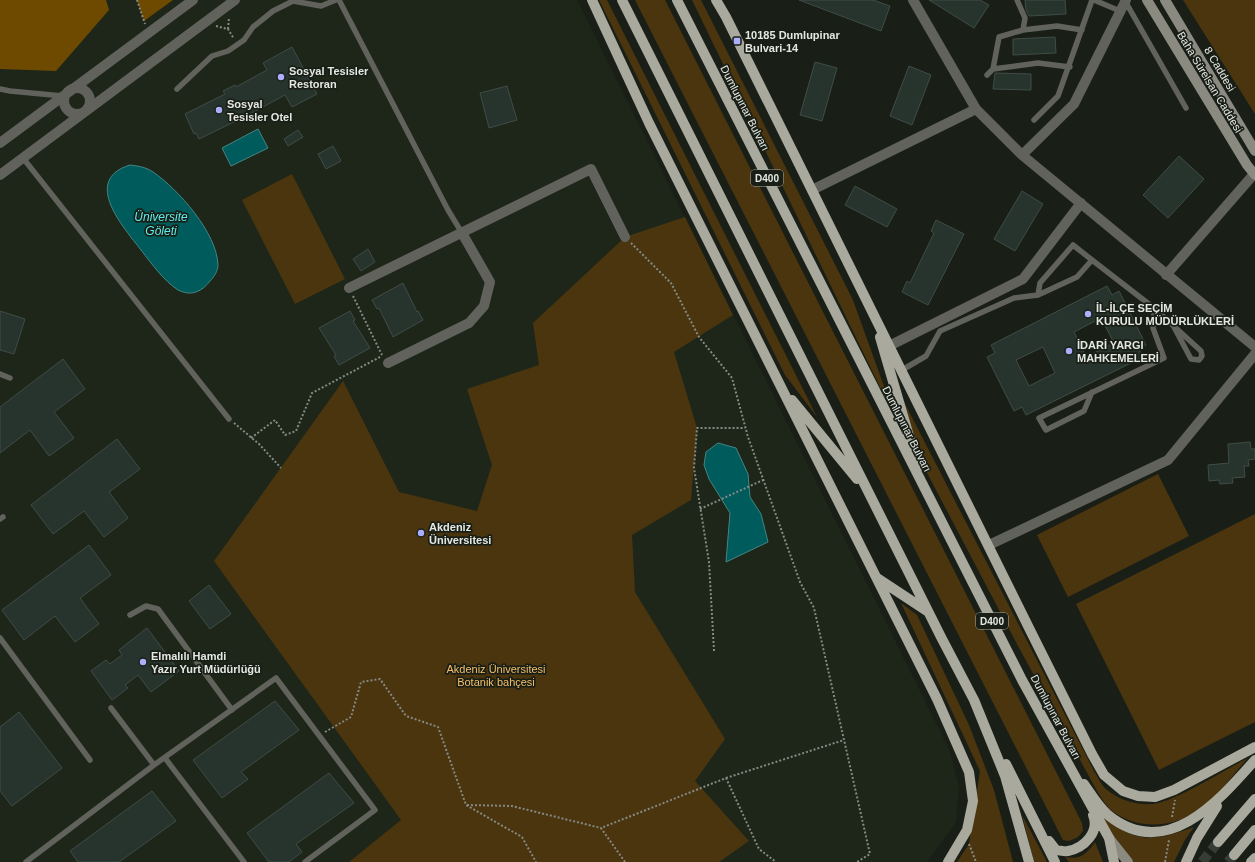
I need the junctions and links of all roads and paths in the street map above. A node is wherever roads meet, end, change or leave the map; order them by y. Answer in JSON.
{"nodes":[{"id":1,"x":137,"y":0,"type":"edge"},
{"id":2,"x":193,"y":0,"type":"edge"},
{"id":3,"x":234,"y":0,"type":"edge"},
{"id":4,"x":338,"y":0,"type":"edge"},
{"id":5,"x":592,"y":0,"type":"edge"},
{"id":6,"x":622,"y":0,"type":"edge"},
{"id":7,"x":677,"y":0,"type":"edge"},
{"id":8,"x":716,"y":0,"type":"edge"},
{"id":9,"x":913,"y":0,"type":"edge"},
{"id":10,"x":1017,"y":0,"type":"edge"},
{"id":11,"x":1093,"y":0,"type":"edge"},
{"id":12,"x":1147,"y":0,"type":"edge"},
{"id":13,"x":1164,"y":0,"type":"edge"},
{"id":14,"x":1125,"y":1,"type":"edge"},
{"id":15,"x":1120,"y":12,"type":"junction"},
{"id":16,"x":203,"y":24,"type":"junction"},
{"id":17,"x":1023,"y":30,"type":"junction"},
{"id":18,"x":1082,"y":30,"type":"junction"},
{"id":19,"x":148,"y":33,"type":"junction"},
{"id":20,"x":237,"y":45,"type":"junction"},
{"id":21,"x":1070,"y":67,"type":"junction"},
{"id":22,"x":993,"y":69,"type":"junction"},
{"id":23,"x":987,"y":75,"type":"dead end"},
{"id":24,"x":0,"y":89,"type":"edge"},
{"id":25,"x":177,"y":89,"type":"dead end"},
{"id":26,"x":66,"y":93,"type":"junction"},
{"id":27,"x":1186,"y":108,"type":"dead end"},
{"id":28,"x":976,"y":109,"type":"junction"},
{"id":29,"x":85,"y":111,"type":"junction"},
{"id":30,"x":1034,"y":120,"type":"dead end"},
{"id":31,"x":0,"y":143,"type":"edge"},
{"id":32,"x":1255,"y":151,"type":"edge"},
{"id":33,"x":1022,"y":155,"type":"junction"},
{"id":34,"x":23,"y":158,"type":"junction"},
{"id":35,"x":0,"y":175,"type":"edge"},
{"id":36,"x":1255,"y":175,"type":"edge"},
{"id":37,"x":812,"y":190,"type":"junction"},
{"id":38,"x":1081,"y":203,"type":"junction"},
{"id":39,"x":462,"y":233,"type":"junction"},
{"id":40,"x":625,"y":236,"type":"joint"},
{"id":41,"x":1092,"y":260,"type":"junction"},
{"id":42,"x":1166,"y":275,"type":"junction"},
{"id":43,"x":349,"y":288,"type":"joint"},
{"id":44,"x":1038,"y":295,"type":"junction"},
{"id":45,"x":1154,"y":308,"type":"junction"},
{"id":46,"x":872,"y":310,"type":"junction"},
{"id":47,"x":1174,"y":327,"type":"junction"},
{"id":48,"x":889,"y":346,"type":"junction"},
{"id":49,"x":1255,"y":347,"type":"edge"},
{"id":50,"x":1255,"y":354,"type":"edge"},
{"id":51,"x":385,"y":359,"type":"junction"},
{"id":52,"x":902,"y":370,"type":"junction"},
{"id":53,"x":0,"y":374,"type":"edge"},
{"id":54,"x":10,"y":378,"type":"dead end"},
{"id":55,"x":780,"y":384,"type":"junction"},
{"id":56,"x":1092,"y":392,"type":"junction"},
{"id":57,"x":229,"y":419,"type":"joint"},
{"id":58,"x":745,"y":428,"type":"junction"},
{"id":59,"x":251,"y":438,"type":"junction"},
{"id":60,"x":281,"y":468,"type":"dead end"},
{"id":61,"x":763,"y":480,"type":"junction"},
{"id":62,"x":925,"y":491,"type":"junction"},
{"id":63,"x":869,"y":494,"type":"junction"},
{"id":64,"x":700,"y":509,"type":"junction"},
{"id":65,"x":989,"y":545,"type":"junction"},
{"id":66,"x":877,"y":578,"type":"junction"},
{"id":67,"x":928,"y":612,"type":"junction"},
{"id":68,"x":130,"y":615,"type":"dead end"},
{"id":69,"x":0,"y":638,"type":"edge"},
{"id":70,"x":714,"y":651,"type":"dead end"},
{"id":71,"x":974,"y":700,"type":"junction"},
{"id":72,"x":111,"y":708,"type":"dead end"},
{"id":73,"x":232,"y":710,"type":"junction"},
{"id":74,"x":319,"y":735,"type":"junction"},
{"id":75,"x":844,"y":740,"type":"junction"},
{"id":76,"x":1255,"y":747,"type":"edge"},
{"id":77,"x":1060,"y":750,"type":"junction"},
{"id":78,"x":165,"y":758,"type":"junction"},
{"id":79,"x":90,"y":760,"type":"dead end"},
{"id":80,"x":1255,"y":760,"type":"edge"},
{"id":81,"x":154,"y":766,"type":"junction"},
{"id":82,"x":726,"y":778,"type":"junction"},
{"id":83,"x":1224,"y":796,"type":"junction"},
{"id":84,"x":1255,"y":798,"type":"edge"},
{"id":85,"x":466,"y":805,"type":"junction"},
{"id":86,"x":1090,"y":807,"type":"junction"},
{"id":87,"x":601,"y":828,"type":"junction"},
{"id":88,"x":1040,"y":830,"type":"junction"},
{"id":89,"x":1255,"y":830,"type":"edge"},
{"id":90,"x":1109,"y":838,"type":"junction"},
{"id":91,"x":1218,"y":842,"type":"tunnel mouth"},
{"id":92,"x":1192,"y":849,"type":"junction"},
{"id":93,"x":1234,"y":855,"type":"tunnel mouth"},
{"id":94,"x":1255,"y":858,"type":"edge"},
{"id":95,"x":26,"y":862,"type":"edge"},
{"id":96,"x":244,"y":862,"type":"edge"},
{"id":97,"x":305,"y":862,"type":"edge"},
{"id":98,"x":536,"y":862,"type":"edge"},
{"id":99,"x":624,"y":862,"type":"edge"},
{"id":100,"x":776,"y":862,"type":"edge"},
{"id":101,"x":857,"y":862,"type":"edge"},
{"id":102,"x":948,"y":862,"type":"edge"},
{"id":103,"x":1029,"y":862,"type":"edge"},
{"id":104,"x":1056,"y":862,"type":"edge"},
{"id":105,"x":1114,"y":862,"type":"edge"},
{"id":106,"x":1128,"y":862,"type":"edge"},
{"id":107,"x":1186,"y":862,"type":"edge"},
{"id":108,"x":1192,"y":862,"type":"edge"},
{"id":109,"x":1251,"y":862,"type":"edge"}],
"edges":[{"from":1,"to":19,"type":"path"},
{"from":2,"to":19,"type":"street"},
{"from":3,"to":16,"type":"street"},
{"from":4,"to":20,"type":"lane"},
{"from":4,"to":39,"type":"lane"},
{"from":5,"to":55,"type":"main road"},
{"from":6,"to":63,"type":"main road"},
{"from":7,"to":62,"type":"main road","name":"Dumlupınar Bulvarı","number":"D400"},
{"from":8,"to":37,"type":"main road"},
{"from":9,"to":28,"type":"street"},
{"from":10,"to":17,"type":"lane"},
{"from":11,"to":15,"type":"lane"},
{"from":11,"to":18,"type":"lane"},
{"from":12,"to":36,"type":"main road","name":"Baha Sürelsan Caddesi"},
{"from":13,"to":32,"type":"main road","name":"8 Caddesi"},
{"from":14,"to":15,"type":"street"},
{"from":14,"to":27,"type":"lane"},
{"from":15,"to":33,"type":"street"},
{"from":16,"to":20,"type":"path"},
{"from":16,"to":29,"type":"street"},
{"from":17,"to":18,"type":"lane"},
{"from":17,"to":22,"type":"lane"},
{"from":18,"to":21,"type":"lane"},
{"from":19,"to":26,"type":"street"},
{"from":20,"to":25,"type":"lane"},
{"from":21,"to":22,"type":"lane"},
{"from":21,"to":30,"type":"lane"},
{"from":22,"to":23,"type":"lane"},
{"from":24,"to":26,"type":"lane"},
{"from":26,"to":29,"type":"street"},
{"from":26,"to":29,"type":"street"},
{"from":26,"to":31,"type":"street"},
{"from":28,"to":33,"type":"street"},
{"from":28,"to":37,"type":"street"},
{"from":29,"to":34,"type":"street"},
{"from":33,"to":38,"type":"street"},
{"from":34,"to":35,"type":"street"},
{"from":34,"to":57,"type":"lane"},
{"from":36,"to":42,"type":"street"},
{"from":37,"to":46,"type":"main road"},
{"from":38,"to":42,"type":"street"},
{"from":38,"to":48,"type":"street"},
{"from":39,"to":40,"type":"street"},
{"from":39,"to":43,"type":"street"},
{"from":39,"to":51,"type":"street"},
{"from":40,"to":58,"type":"path"},
{"from":41,"to":44,"type":"lane"},
{"from":41,"to":44,"type":"lane"},
{"from":41,"to":45,"type":"lane"},
{"from":42,"to":49,"type":"street"},
{"from":43,"to":51,"type":"path"},
{"from":44,"to":52,"type":"lane"},
{"from":45,"to":47,"type":"lane"},
{"from":45,"to":56,"type":"lane"},
{"from":46,"to":48,"type":"main road"},
{"from":46,"to":62,"type":"main road"},
{"from":47,"to":47,"type":"lane"},
{"from":48,"to":52,"type":"main road"},
{"from":50,"to":65,"type":"street"},
{"from":51,"to":59,"type":"path"},
{"from":52,"to":65,"type":"main road"},
{"from":53,"to":54,"type":"lane"},
{"from":55,"to":63,"type":"main road"},
{"from":55,"to":66,"type":"main road"},
{"from":56,"to":56,"type":"lane"},
{"from":57,"to":59,"type":"path"},
{"from":58,"to":61,"type":"path"},
{"from":58,"to":64,"type":"path"},
{"from":59,"to":60,"type":"path"},
{"from":61,"to":64,"type":"path"},
{"from":61,"to":75,"type":"path"},
{"from":62,"to":77,"type":"main road","name":"Dumlupınar Bulvarı","number":"D400"},
{"from":63,"to":67,"type":"main road"},
{"from":64,"to":70,"type":"path"},
{"from":65,"to":76,"type":"main road"},
{"from":66,"to":67,"type":"main road"},
{"from":66,"to":102,"type":"main road"},
{"from":67,"to":71,"type":"main road"},
{"from":68,"to":73,"type":"lane"},
{"from":69,"to":79,"type":"lane"},
{"from":71,"to":88,"type":"main road"},
{"from":71,"to":103,"type":"main road"},
{"from":72,"to":81,"type":"lane"},
{"from":73,"to":74,"type":"lane"},
{"from":73,"to":78,"type":"lane"},
{"from":74,"to":85,"type":"path"},
{"from":74,"to":97,"type":"lane"},
{"from":75,"to":82,"type":"path"},
{"from":75,"to":101,"type":"path"},
{"from":77,"to":83,"type":"main road"},
{"from":77,"to":86,"type":"main road","name":"Dumlupınar Bulvarı","number":"D400"},
{"from":78,"to":81,"type":"lane"},
{"from":78,"to":96,"type":"lane"},
{"from":80,"to":83,"type":"main road"},
{"from":81,"to":95,"type":"lane"},
{"from":82,"to":87,"type":"path"},
{"from":82,"to":100,"type":"path"},
{"from":83,"to":92,"type":"main road"},
{"from":84,"to":91,"type":"main road"},
{"from":85,"to":87,"type":"path"},
{"from":85,"to":98,"type":"path"},
{"from":86,"to":88,"type":"main road"},
{"from":86,"to":90,"type":"main road","name":"Dumlupınar Bulvarı","number":"D400"},
{"from":87,"to":99,"type":"path"},
{"from":88,"to":104,"type":"main road"},
{"from":89,"to":93,"type":"main road"},
{"from":90,"to":105,"type":"main road"},
{"from":90,"to":106,"type":"main road","name":"Dumlupınar Bulvarı","number":"D400"},
{"from":92,"to":107,"type":"main road"},
{"from":92,"to":108,"type":"main road"},
{"from":94,"to":109,"type":"main road"}]}
